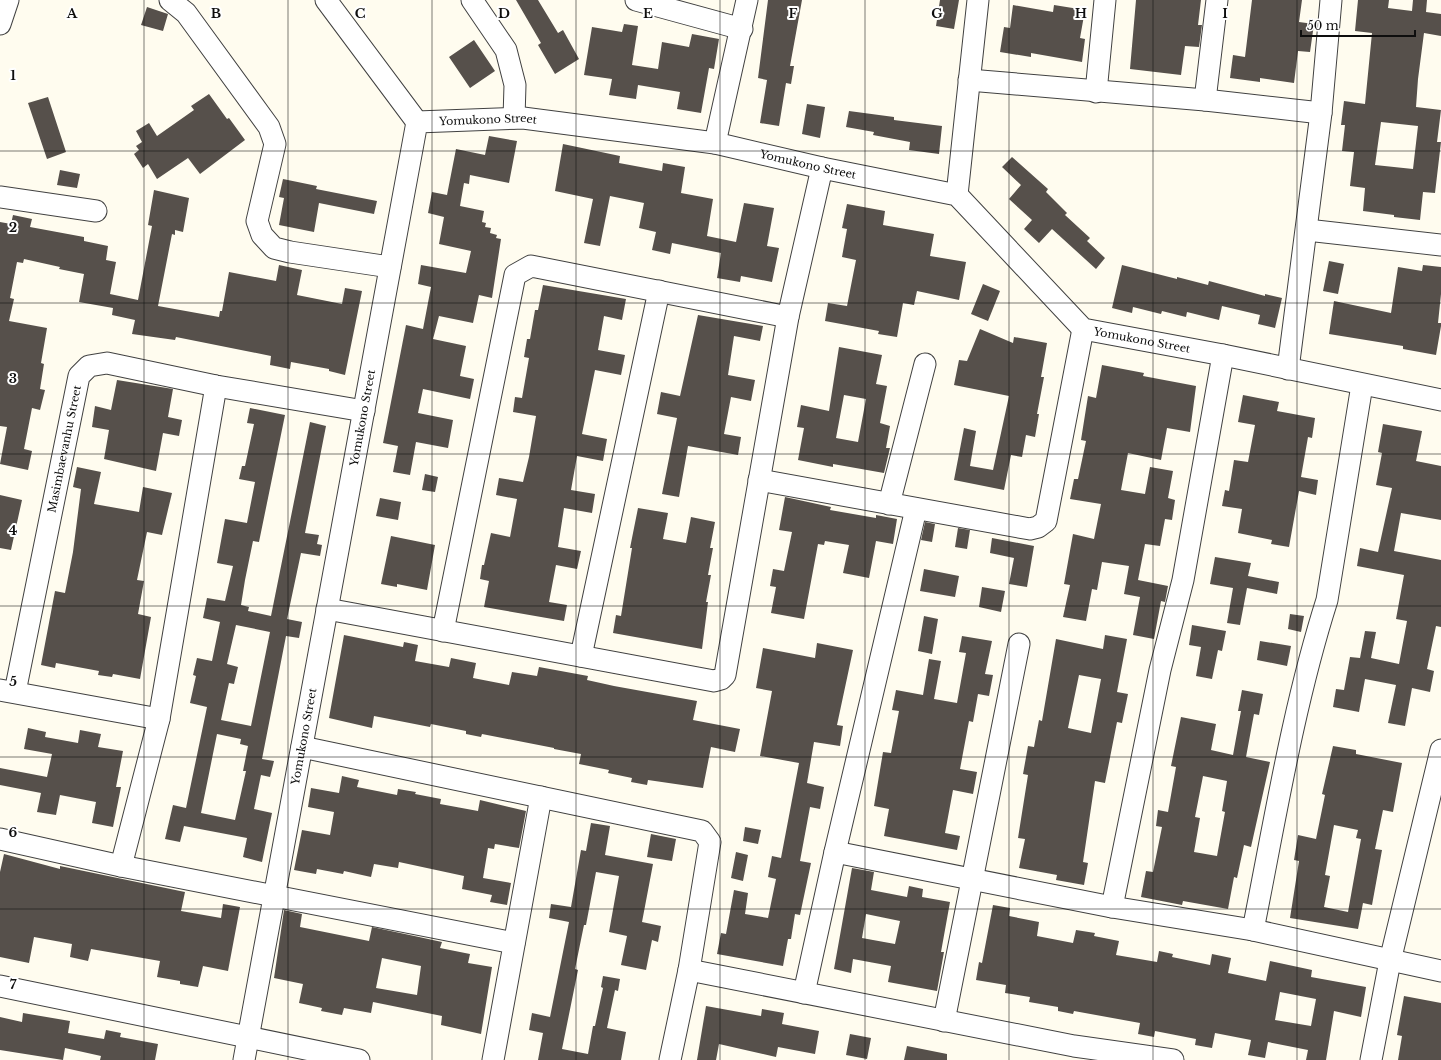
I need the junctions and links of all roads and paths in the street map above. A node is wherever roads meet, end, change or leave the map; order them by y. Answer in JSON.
{"nodes":[{"id":1,"x":8,"y":0,"type":"edge"},
{"id":2,"x":170,"y":0,"type":"edge"},
{"id":3,"x":326,"y":0,"type":"edge"},
{"id":4,"x":472,"y":0,"type":"edge"},
{"id":5,"x":636,"y":0,"type":"edge"},
{"id":6,"x":747,"y":0,"type":"edge"},
{"id":7,"x":978,"y":0,"type":"edge"},
{"id":8,"x":1105,"y":0,"type":"edge"},
{"id":9,"x":1217,"y":0,"type":"edge"},
{"id":10,"x":1331,"y":0,"type":"edge"},
{"id":11,"x":0,"y":24,"type":"edge"},
{"id":12,"x":742,"y":29,"type":"junction"},
{"id":13,"x":969,"y":80,"type":"junction"},
{"id":14,"x":1096,"y":92,"type":"junction"},
{"id":15,"x":1205,"y":100,"type":"junction"},
{"id":16,"x":1321,"y":113,"type":"junction"},
{"id":17,"x":514,"y":118,"type":"junction"},
{"id":18,"x":417,"y":122,"type":"junction"},
{"id":19,"x":715,"y":143,"type":"junction"},
{"id":20,"x":822,"y":168,"type":"junction"},
{"id":21,"x":958,"y":195,"type":"junction"},
{"id":22,"x":0,"y":197,"type":"edge"},
{"id":23,"x":96,"y":211,"type":"dead end"},
{"id":24,"x":1307,"y":230,"type":"junction"},
{"id":25,"x":1441,"y":244,"type":"edge"},
{"id":26,"x":390,"y":267,"type":"junction"},
{"id":27,"x":659,"y":291,"type":"junction"},
{"id":28,"x":788,"y":317,"type":"junction"},
{"id":29,"x":1083,"y":329,"type":"junction"},
{"id":30,"x":1223,"y":355,"type":"junction"},
{"id":31,"x":925,"y":364,"type":"dead end"},
{"id":32,"x":1288,"y":369,"type":"junction"},
{"id":33,"x":1362,"y":385,"type":"junction"},
{"id":34,"x":216,"y":386,"type":"junction"},
{"id":35,"x":1441,"y":400,"type":"edge"},
{"id":36,"x":364,"y":411,"type":"junction"},
{"id":37,"x":759,"y":480,"type":"junction"},
{"id":38,"x":890,"y":504,"type":"junction"},
{"id":39,"x":916,"y":509,"type":"junction"},
{"id":40,"x":327,"y":609,"type":"junction"},
{"id":41,"x":443,"y":631,"type":"junction"},
{"id":42,"x":1019,"y":644,"type":"dead end"},
{"id":43,"x":581,"y":656,"type":"junction"},
{"id":44,"x":7,"y":691,"type":"edge"},
{"id":45,"x":159,"y":719,"type":"junction"},
{"id":46,"x":302,"y":747,"type":"junction"},
{"id":47,"x":1441,"y":750,"type":"edge"},
{"id":48,"x":541,"y":797,"type":"junction"},
{"id":49,"x":0,"y":839,"type":"edge"},
{"id":50,"x":835,"y":852,"type":"junction"},
{"id":51,"x":121,"y":866,"type":"junction"},
{"id":52,"x":972,"y":879,"type":"junction"},
{"id":53,"x":274,"y":896,"type":"junction"},
{"id":54,"x":1112,"y":906,"type":"junction"},
{"id":55,"x":1253,"y":930,"type":"junction"},
{"id":56,"x":514,"y":943,"type":"junction"},
{"id":57,"x":1390,"y":961,"type":"junction"},
{"id":58,"x":689,"y":970,"type":"junction"},
{"id":59,"x":1441,"y":971,"type":"edge"},
{"id":60,"x":0,"y":986,"type":"edge"},
{"id":61,"x":804,"y":993,"type":"junction"},
{"id":62,"x":944,"y":1022,"type":"junction"},
{"id":63,"x":248,"y":1037,"type":"junction"},
{"id":64,"x":1073,"y":1053,"type":"edge"},
{"id":65,"x":244,"y":1060,"type":"edge"},
{"id":66,"x":359,"y":1060,"type":"edge"},
{"id":67,"x":493,"y":1060,"type":"edge"},
{"id":68,"x":670,"y":1060,"type":"edge"},
{"id":69,"x":1172,"y":1060,"type":"edge"},
{"id":70,"x":1371,"y":1060,"type":"edge"}],
"edges":[{"from":1,"to":11,"type":"street"},
{"from":2,"to":26,"type":"street"},
{"from":3,"to":18,"type":"street"},
{"from":4,"to":17,"type":"street"},
{"from":5,"to":12,"type":"street"},
{"from":6,"to":12,"type":"street"},
{"from":7,"to":13,"type":"street"},
{"from":8,"to":14,"type":"street"},
{"from":9,"to":15,"type":"street"},
{"from":10,"to":16,"type":"street"},
{"from":12,"to":19,"type":"street"},
{"from":13,"to":14,"type":"street"},
{"from":13,"to":21,"type":"street"},
{"from":14,"to":15,"type":"street"},
{"from":15,"to":16,"type":"street"},
{"from":16,"to":24,"type":"street"},
{"from":17,"to":18,"type":"street","name":"Yomukono Street"},
{"from":17,"to":19,"type":"street","name":"Yomukono Street"},
{"from":18,"to":26,"type":"street","name":"Yomukono Street"},
{"from":19,"to":20,"type":"street","name":"Yomukono Street"},
{"from":20,"to":21,"type":"street","name":"Yomukono Street"},
{"from":20,"to":28,"type":"street"},
{"from":21,"to":29,"type":"street","name":"Yomukono Street"},
{"from":22,"to":23,"type":"street"},
{"from":24,"to":25,"type":"street"},
{"from":24,"to":32,"type":"street"},
{"from":26,"to":36,"type":"street","name":"Yomukono Street"},
{"from":27,"to":28,"type":"street"},
{"from":27,"to":41,"type":"street"},
{"from":27,"to":43,"type":"street"},
{"from":28,"to":37,"type":"street"},
{"from":29,"to":30,"type":"street","name":"Yomukono Street"},
{"from":29,"to":39,"type":"street"},
{"from":30,"to":32,"type":"street","name":"Yomukono Street"},
{"from":30,"to":54,"type":"street"},
{"from":31,"to":38,"type":"street"},
{"from":32,"to":33,"type":"street","name":"Yomukono Street"},
{"from":33,"to":35,"type":"street","name":"Yomukono Street"},
{"from":33,"to":55,"type":"street"},
{"from":34,"to":36,"type":"street","name":"Masimbaevanhu Street"},
{"from":34,"to":44,"type":"street","name":"Masimbaevanhu Street"},
{"from":34,"to":45,"type":"street"},
{"from":36,"to":40,"type":"street","name":"Yomukono Street"},
{"from":37,"to":38,"type":"street"},
{"from":37,"to":43,"type":"street"},
{"from":38,"to":39,"type":"street"},
{"from":39,"to":50,"type":"street"},
{"from":40,"to":41,"type":"street"},
{"from":40,"to":46,"type":"street","name":"Yomukono Street"},
{"from":41,"to":43,"type":"street"},
{"from":42,"to":52,"type":"street"},
{"from":44,"to":45,"type":"street"},
{"from":45,"to":51,"type":"street"},
{"from":46,"to":48,"type":"street"},
{"from":46,"to":53,"type":"street","name":"Yomukono Street"},
{"from":47,"to":57,"type":"street"},
{"from":48,"to":56,"type":"street"},
{"from":48,"to":58,"type":"street"},
{"from":49,"to":51,"type":"street"},
{"from":50,"to":52,"type":"street"},
{"from":50,"to":61,"type":"street"},
{"from":51,"to":53,"type":"street"},
{"from":52,"to":54,"type":"street"},
{"from":52,"to":62,"type":"street"},
{"from":53,"to":56,"type":"street"},
{"from":53,"to":63,"type":"street","name":"Yomukono Street"},
{"from":54,"to":55,"type":"street"},
{"from":55,"to":57,"type":"street"},
{"from":56,"to":67,"type":"street"},
{"from":57,"to":59,"type":"street"},
{"from":57,"to":70,"type":"street"},
{"from":58,"to":61,"type":"street"},
{"from":58,"to":68,"type":"street"},
{"from":60,"to":63,"type":"street"},
{"from":61,"to":62,"type":"street"},
{"from":62,"to":64,"type":"street"},
{"from":63,"to":65,"type":"street","name":"Yomukono Street"},
{"from":63,"to":66,"type":"street"},
{"from":64,"to":69,"type":"street"}]}
